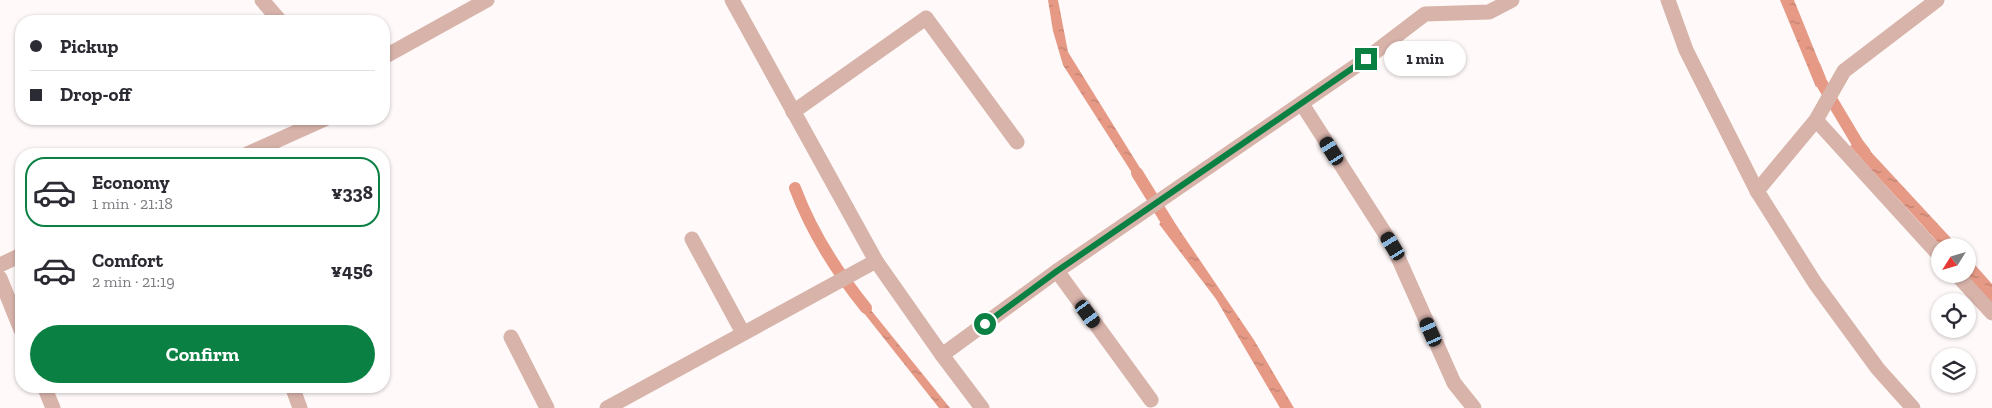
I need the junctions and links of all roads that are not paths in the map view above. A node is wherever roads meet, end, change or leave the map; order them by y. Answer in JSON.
{"nodes":[{"id":1,"x":262,"y":0,"type":"edge"},
{"id":2,"x":487,"y":0,"type":"edge"},
{"id":3,"x":732,"y":0,"type":"edge"},
{"id":4,"x":1512,"y":0,"type":"edge"},
{"id":5,"x":1668,"y":0,"type":"edge"},
{"id":6,"x":1937,"y":0,"type":"edge"},
{"id":7,"x":275,"y":15,"type":"edge"},
{"id":8,"x":390,"y":54,"type":"edge"},
{"id":9,"x":1302,"y":104,"type":"junction"},
{"id":10,"x":793,"y":112,"type":"junction"},
{"id":11,"x":1816,"y":120,"type":"junction"},
{"id":12,"x":312,"y":125,"type":"edge"},
{"id":13,"x":1017,"y":142,"type":"dead end"},
{"id":14,"x":260,"y":148,"type":"edge"},
{"id":15,"x":1757,"y":191,"type":"junction"},
{"id":16,"x":692,"y":239,"type":"dead end"},
{"id":17,"x":1931,"y":246,"type":"edge"},
{"id":18,"x":15,"y":258,"type":"edge"},
{"id":19,"x":876,"y":261,"type":"junction"},
{"id":20,"x":0,"y":265,"type":"edge"},
{"id":21,"x":1057,"y":271,"type":"junction"},
{"id":22,"x":0,"y":278,"type":"edge"},
{"id":23,"x":1964,"y":283,"type":"edge"},
{"id":24,"x":1992,"y":313,"type":"edge"},
{"id":25,"x":15,"y":315,"type":"edge"},
{"id":26,"x":744,"y":333,"type":"junction"},
{"id":27,"x":511,"y":337,"type":"dead end"},
{"id":28,"x":942,"y":355,"type":"junction"},
{"id":29,"x":47,"y":393,"type":"edge"},
{"id":30,"x":295,"y":393,"type":"edge"},
{"id":31,"x":1151,"y":400,"type":"dead end"},
{"id":32,"x":53,"y":408,"type":"edge"},
{"id":33,"x":300,"y":408,"type":"edge"},
{"id":34,"x":547,"y":408,"type":"edge"},
{"id":35,"x":607,"y":408,"type":"edge"},
{"id":36,"x":982,"y":408,"type":"edge"},
{"id":37,"x":1474,"y":408,"type":"edge"},
{"id":38,"x":1913,"y":408,"type":"edge"}],
"edges":[{"from":1,"to":7,"type":"street"},
{"from":2,"to":8,"type":"street"},
{"from":3,"to":10,"type":"street"},
{"from":4,"to":9,"type":"street"},
{"from":5,"to":15,"type":"street"},
{"from":6,"to":11,"type":"street"},
{"from":9,"to":21,"type":"street"},
{"from":9,"to":37,"type":"street"},
{"from":10,"to":13,"type":"street"},
{"from":10,"to":19,"type":"street"},
{"from":11,"to":15,"type":"street"},
{"from":11,"to":17,"type":"street"},
{"from":12,"to":14,"type":"street"},
{"from":15,"to":38,"type":"street"},
{"from":16,"to":26,"type":"street"},
{"from":18,"to":20,"type":"street"},
{"from":19,"to":26,"type":"street"},
{"from":19,"to":28,"type":"street"},
{"from":21,"to":28,"type":"street"},
{"from":21,"to":31,"type":"street"},
{"from":22,"to":25,"type":"street"},
{"from":23,"to":24,"type":"street"},
{"from":26,"to":35,"type":"street"},
{"from":27,"to":34,"type":"street"},
{"from":28,"to":36,"type":"street"},
{"from":29,"to":32,"type":"street"},
{"from":30,"to":33,"type":"street"}]}
